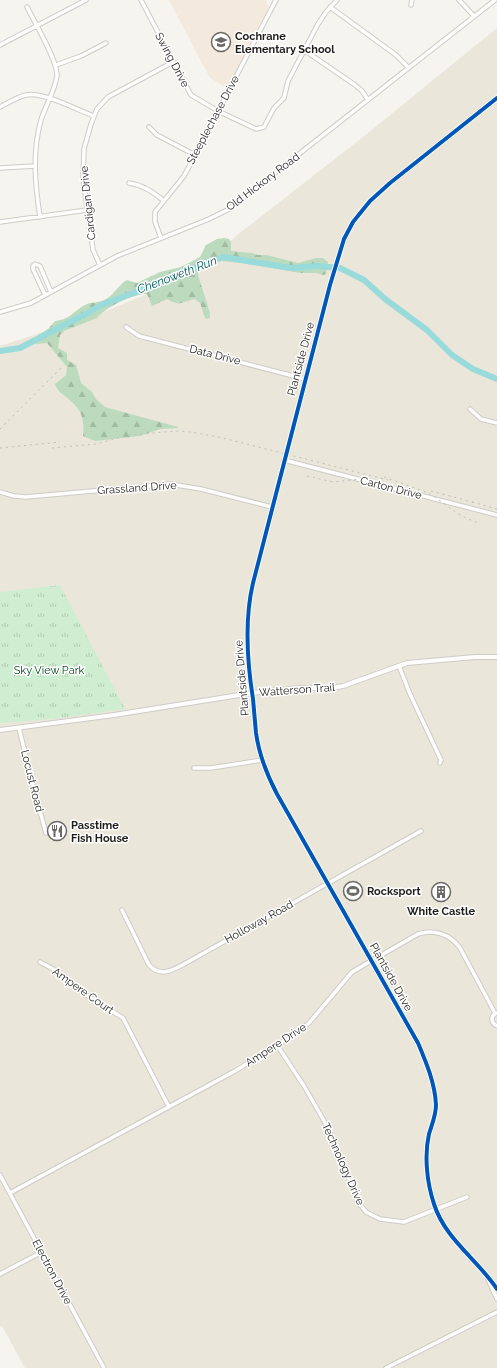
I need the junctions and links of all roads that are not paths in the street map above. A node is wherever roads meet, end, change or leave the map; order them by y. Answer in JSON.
{"nodes":[{"id":1,"x":86,"y":0,"type":"edge"},
{"id":2,"x":141,"y":0,"type":"edge"},
{"id":3,"x":276,"y":0,"type":"edge"},
{"id":4,"x":337,"y":0,"type":"edge"},
{"id":5,"x":412,"y":0,"type":"edge"},
{"id":6,"x":459,"y":0,"type":"edge"},
{"id":7,"x":495,"y":0,"type":"edge"},
{"id":8,"x":410,"y":5,"type":"dead end"},
{"id":9,"x":27,"y":7,"type":"dead end"},
{"id":10,"x":330,"y":7,"type":"junction"},
{"id":11,"x":474,"y":16,"type":"junction"},
{"id":12,"x":36,"y":26,"type":"junction"},
{"id":13,"x":106,"y":44,"type":"dead end"},
{"id":14,"x":0,"y":45,"type":"edge"},
{"id":15,"x":304,"y":50,"type":"junction"},
{"id":16,"x":173,"y":62,"type":"junction"},
{"id":17,"x":56,"y":66,"type":"junction"},
{"id":18,"x":409,"y":68,"type":"junction"},
{"id":19,"x":49,"y":98,"type":"junction"},
{"id":20,"x":497,"y":98,"type":"edge"},
{"id":21,"x":368,"y":100,"type":"junction"},
{"id":22,"x":0,"y":107,"type":"edge"},
{"id":23,"x":218,"y":111,"type":"junction"},
{"id":24,"x":94,"y":116,"type":"junction"},
{"id":25,"x":149,"y":127,"type":"dead end"},
{"id":26,"x":195,"y":155,"type":"junction"},
{"id":27,"x":35,"y":166,"type":"junction"},
{"id":28,"x":0,"y":168,"type":"edge"},
{"id":29,"x":129,"y":183,"type":"dead end"},
{"id":30,"x":164,"y":201,"type":"junction"},
{"id":31,"x":87,"y":210,"type":"junction"},
{"id":32,"x":40,"y":217,"type":"junction"},
{"id":33,"x":0,"y":222,"type":"edge"},
{"id":34,"x":161,"y":238,"type":"junction"},
{"id":35,"x":100,"y":265,"type":"junction"},
{"id":36,"x":52,"y":292,"type":"junction"},
{"id":37,"x":45,"y":295,"type":"junction"},
{"id":38,"x":0,"y":312,"type":"edge"},
{"id":39,"x":126,"y":328,"type":"dead end"},
{"id":40,"x":305,"y":378,"type":"junction"},
{"id":41,"x":470,"y":409,"type":"dead end"},
{"id":42,"x":497,"y":423,"type":"edge"},
{"id":43,"x":284,"y":460,"type":"junction"},
{"id":44,"x":0,"y":492,"type":"edge"},
{"id":45,"x":272,"y":508,"type":"junction"},
{"id":46,"x":497,"y":515,"type":"edge"},
{"id":47,"x":497,"y":657,"type":"edge"},
{"id":48,"x":399,"y":666,"type":"junction"},
{"id":49,"x":252,"y":693,"type":"junction"},
{"id":50,"x":19,"y":728,"type":"junction"},
{"id":51,"x":0,"y":730,"type":"edge"},
{"id":52,"x":262,"y":760,"type":"junction"},
{"id":53,"x":440,"y":763,"type":"dead end"},
{"id":54,"x":194,"y":768,"type":"dead end"},
{"id":55,"x":421,"y":831,"type":"dead end"},
{"id":56,"x":46,"y":833,"type":"dead end"},
{"id":57,"x":328,"y":884,"type":"junction"},
{"id":58,"x":122,"y":910,"type":"dead end"},
{"id":59,"x":371,"y":960,"type":"junction"},
{"id":60,"x":40,"y":962,"type":"dead end"},
{"id":61,"x":496,"y":1013,"type":"edge"},
{"id":62,"x":497,"y":1026,"type":"edge"},
{"id":63,"x":277,"y":1045,"type":"junction"},
{"id":64,"x":169,"y":1107,"type":"junction"},
{"id":65,"x":0,"y":1175,"type":"edge"},
{"id":66,"x":10,"y":1193,"type":"junction"},
{"id":67,"x":467,"y":1197,"type":"dead end"},
{"id":68,"x":436,"y":1209,"type":"junction"},
{"id":69,"x":42,"y":1252,"type":"junction"},
{"id":70,"x":0,"y":1274,"type":"edge"},
{"id":71,"x":486,"y":1274,"type":"junction"},
{"id":72,"x":497,"y":1289,"type":"edge"},
{"id":73,"x":497,"y":1299,"type":"edge"},
{"id":74,"x":497,"y":1312,"type":"edge"},
{"id":75,"x":104,"y":1368,"type":"edge"},
{"id":76,"x":386,"y":1368,"type":"edge"}],
"edges":[{"from":1,"to":12,"type":"street"},
{"from":2,"to":16,"type":"street","name":"Swing Drive"},
{"from":3,"to":23,"type":"street","name":"Steeplechase Drive"},
{"from":4,"to":10,"type":"street"},
{"from":5,"to":8,"type":"street"},
{"from":6,"to":11,"type":"street"},
{"from":7,"to":11,"type":"street","name":"Old Hickory Road"},
{"from":9,"to":12,"type":"street"},
{"from":10,"to":15,"type":"street"},
{"from":10,"to":18,"type":"street"},
{"from":11,"to":18,"type":"street","name":"Old Hickory Road"},
{"from":12,"to":14,"type":"street"},
{"from":12,"to":17,"type":"street"},
{"from":13,"to":17,"type":"street"},
{"from":15,"to":21,"type":"street"},
{"from":15,"to":23,"type":"street","name":"Swing Drive"},
{"from":16,"to":23,"type":"street","name":"Swing Drive"},
{"from":16,"to":24,"type":"street","name":"Cardigan Drive"},
{"from":17,"to":19,"type":"street"},
{"from":18,"to":21,"type":"street","name":"Old Hickory Road"},
{"from":19,"to":22,"type":"street"},
{"from":19,"to":24,"type":"street"},
{"from":19,"to":27,"type":"street"},
{"from":20,"to":40,"type":"street","name":"Plantside Drive"},
{"from":21,"to":34,"type":"street","name":"Old Hickory Road"},
{"from":23,"to":26,"type":"street","name":"Steeplechase Drive"},
{"from":24,"to":31,"type":"street","name":"Cardigan Drive"},
{"from":25,"to":26,"type":"street"},
{"from":26,"to":30,"type":"street","name":"Steeplechase Drive"},
{"from":27,"to":28,"type":"street"},
{"from":27,"to":32,"type":"street"},
{"from":29,"to":30,"type":"street"},
{"from":30,"to":34,"type":"street","name":"Steeplechase Drive"},
{"from":31,"to":32,"type":"street"},
{"from":31,"to":35,"type":"street","name":"Cardigan Drive"},
{"from":32,"to":33,"type":"street"},
{"from":34,"to":35,"type":"street","name":"Old Hickory Road"},
{"from":35,"to":36,"type":"street","name":"Old Hickory Road"},
{"from":36,"to":37,"type":"street","name":"Old Hickory Road"},
{"from":36,"to":37,"type":"street"},
{"from":37,"to":38,"type":"street","name":"Old Hickory Road"},
{"from":39,"to":40,"type":"street","name":"Data Drive"},
{"from":40,"to":43,"type":"street","name":"Plantside Drive"},
{"from":41,"to":42,"type":"street"},
{"from":43,"to":45,"type":"street","name":"Plantside Drive"},
{"from":43,"to":46,"type":"street","name":"Carton Drive"},
{"from":44,"to":45,"type":"street","name":"Grassland Drive"},
{"from":45,"to":49,"type":"street","name":"Plantside Drive"},
{"from":47,"to":48,"type":"main road","name":"Watterson Trail"},
{"from":48,"to":49,"type":"main road","name":"Watterson Trail"},
{"from":48,"to":53,"type":"street"},
{"from":49,"to":50,"type":"main road","name":"Watterson Trail"},
{"from":49,"to":52,"type":"street","name":"Plantside Drive"},
{"from":50,"to":51,"type":"main road","name":"Watterson Trail"},
{"from":50,"to":56,"type":"street","name":"Locust Road"},
{"from":52,"to":54,"type":"street"},
{"from":52,"to":57,"type":"street","name":"Plantside Drive"},
{"from":55,"to":57,"type":"street","name":"Holloway Road"},
{"from":57,"to":58,"type":"street","name":"Holloway Road"},
{"from":57,"to":59,"type":"street","name":"Plantside Drive"},
{"from":59,"to":61,"type":"street","name":"Ampere Drive"},
{"from":59,"to":63,"type":"street","name":"Ampere Drive"},
{"from":59,"to":68,"type":"street","name":"Plantside Drive"},
{"from":60,"to":64,"type":"street","name":"Ampere Court"},
{"from":61,"to":62,"type":"street","name":"Ampere Drive"},
{"from":63,"to":64,"type":"street","name":"Ampere Drive"},
{"from":63,"to":68,"type":"street","name":"Technology Drive"},
{"from":64,"to":66,"type":"street","name":"Ampere Drive"},
{"from":65,"to":66,"type":"street","name":"Electron Drive"},
{"from":66,"to":69,"type":"street","name":"Electron Drive"},
{"from":67,"to":68,"type":"street","name":"Technology Drive"},
{"from":68,"to":71,"type":"street","name":"Plantside Drive"},
{"from":69,"to":70,"type":"street"},
{"from":69,"to":75,"type":"street","name":"Electron Drive"},
{"from":71,"to":72,"type":"street","name":"Plantside Drive"},
{"from":71,"to":73,"type":"street","name":"Plantside Drive"},
{"from":74,"to":76,"type":"street"}]}
